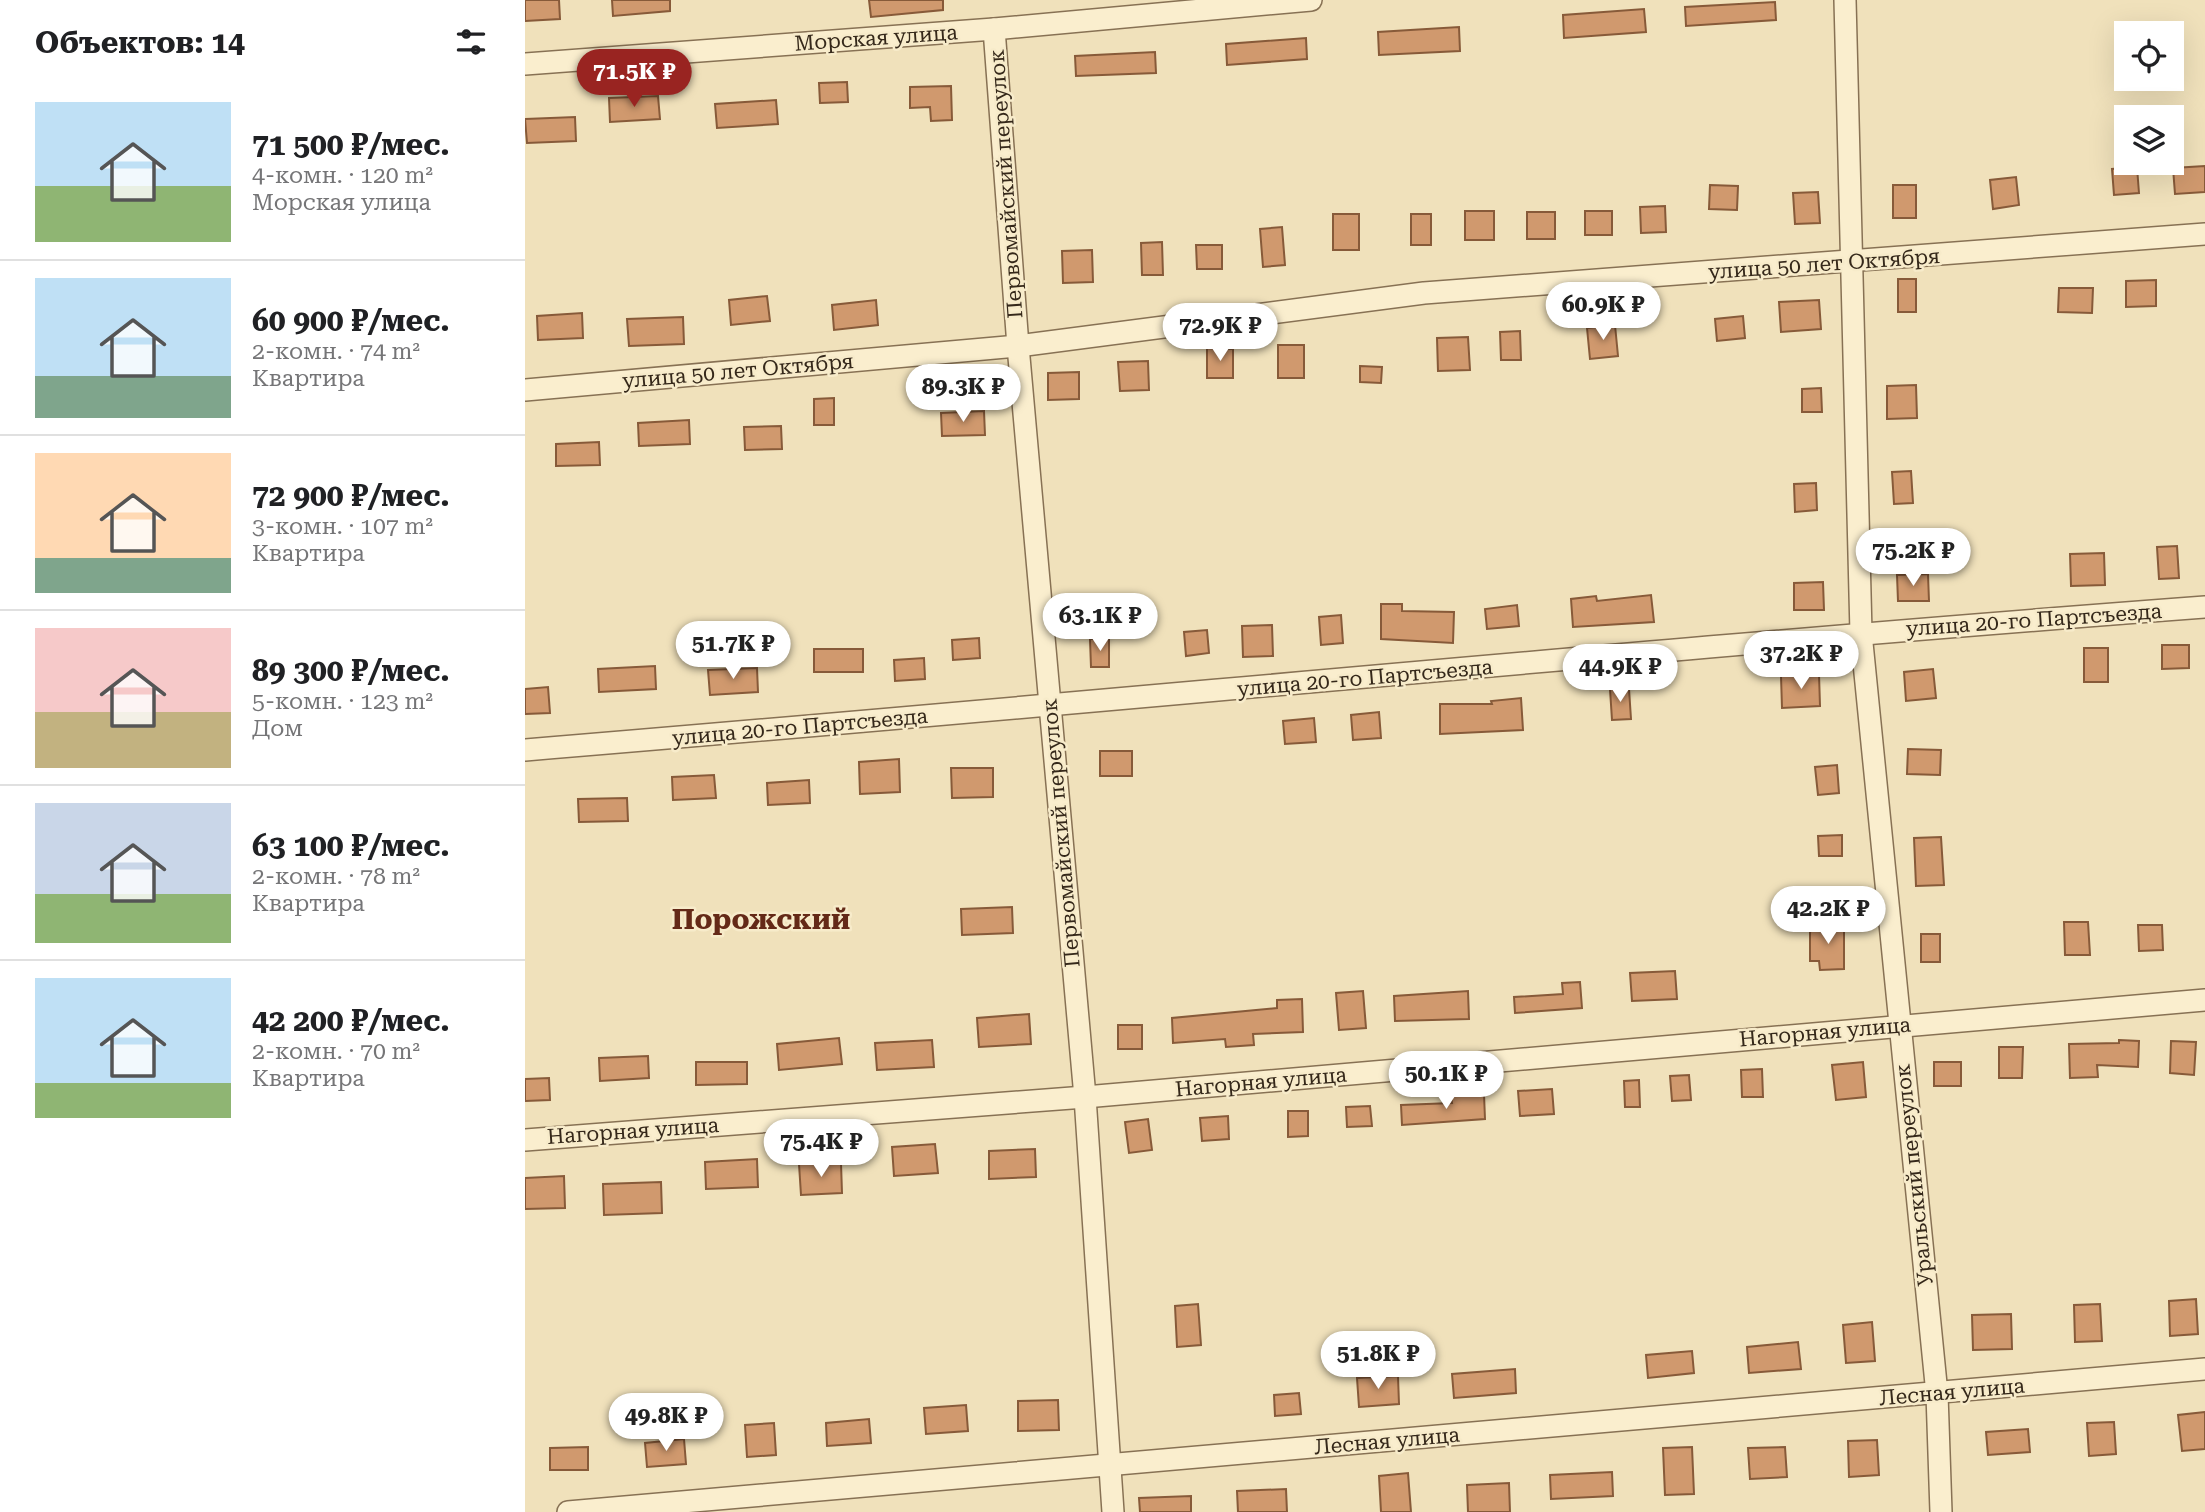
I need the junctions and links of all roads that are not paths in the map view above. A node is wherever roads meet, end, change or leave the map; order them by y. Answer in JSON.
{"nodes":[{"id":1,"x":1311,"y":0,"type":"edge"},
{"id":2,"x":1845,"y":0,"type":"edge"},
{"id":3,"x":995,"y":29,"type":"junction"},
{"id":4,"x":525,"y":64,"type":"edge"},
{"id":5,"x":2205,"y":234,"type":"edge"},
{"id":6,"x":1851,"y":263,"type":"junction"},
{"id":7,"x":1017,"y":346,"type":"junction"},
{"id":8,"x":525,"y":390,"type":"edge"},
{"id":9,"x":2205,"y":607,"type":"edge"},
{"id":10,"x":1861,"y":633,"type":"junction"},
{"id":11,"x":1049,"y":707,"type":"junction"},
{"id":12,"x":525,"y":750,"type":"edge"},
{"id":13,"x":2205,"y":1000,"type":"edge"},
{"id":14,"x":1899,"y":1025,"type":"junction"},
{"id":15,"x":1085,"y":1097,"type":"junction"},
{"id":16,"x":525,"y":1140,"type":"edge"},
{"id":17,"x":2205,"y":1369,"type":"edge"},
{"id":18,"x":1937,"y":1394,"type":"junction"},
{"id":19,"x":1108,"y":1465,"type":"junction"},
{"id":20,"x":568,"y":1512,"type":"edge"},
{"id":21,"x":1113,"y":1512,"type":"edge"},
{"id":22,"x":1941,"y":1512,"type":"edge"}],
"edges":[{"from":1,"to":3,"type":"street","name":"Морская улица"},
{"from":2,"to":6,"type":"street","name":"Уральский переулок"},
{"from":3,"to":4,"type":"street","name":"Морская улица"},
{"from":3,"to":7,"type":"street","name":"Первомайский переулок"},
{"from":5,"to":6,"type":"street","name":"улица 50 лет Октября"},
{"from":6,"to":7,"type":"street","name":"улица 50 лет Октября"},
{"from":6,"to":10,"type":"street","name":"Уральский переулок"},
{"from":7,"to":8,"type":"street","name":"улица 50 лет Октября"},
{"from":7,"to":11,"type":"street","name":"Первомайский переулок"},
{"from":9,"to":10,"type":"street","name":"улица 20-го Партсъезда"},
{"from":10,"to":11,"type":"street","name":"улица 20-го Партсъезда"},
{"from":10,"to":14,"type":"street","name":"Уральский переулок"},
{"from":11,"to":12,"type":"street","name":"улица 20-го Партсъезда"},
{"from":11,"to":15,"type":"street","name":"Первомайский переулок"},
{"from":13,"to":14,"type":"street","name":"Нагорная улица"},
{"from":14,"to":15,"type":"street","name":"Нагорная улица"},
{"from":14,"to":18,"type":"street","name":"Уральский переулок"},
{"from":15,"to":16,"type":"street","name":"Нагорная улица"},
{"from":15,"to":19,"type":"street","name":"Первомайский переулок"},
{"from":17,"to":18,"type":"street","name":"Лесная улица"},
{"from":18,"to":19,"type":"street","name":"Лесная улица"},
{"from":18,"to":22,"type":"street","name":"Уральский переулок"},
{"from":19,"to":20,"type":"street","name":"Лесная улица"},
{"from":19,"to":21,"type":"street","name":"Первомайский переулок"}]}
